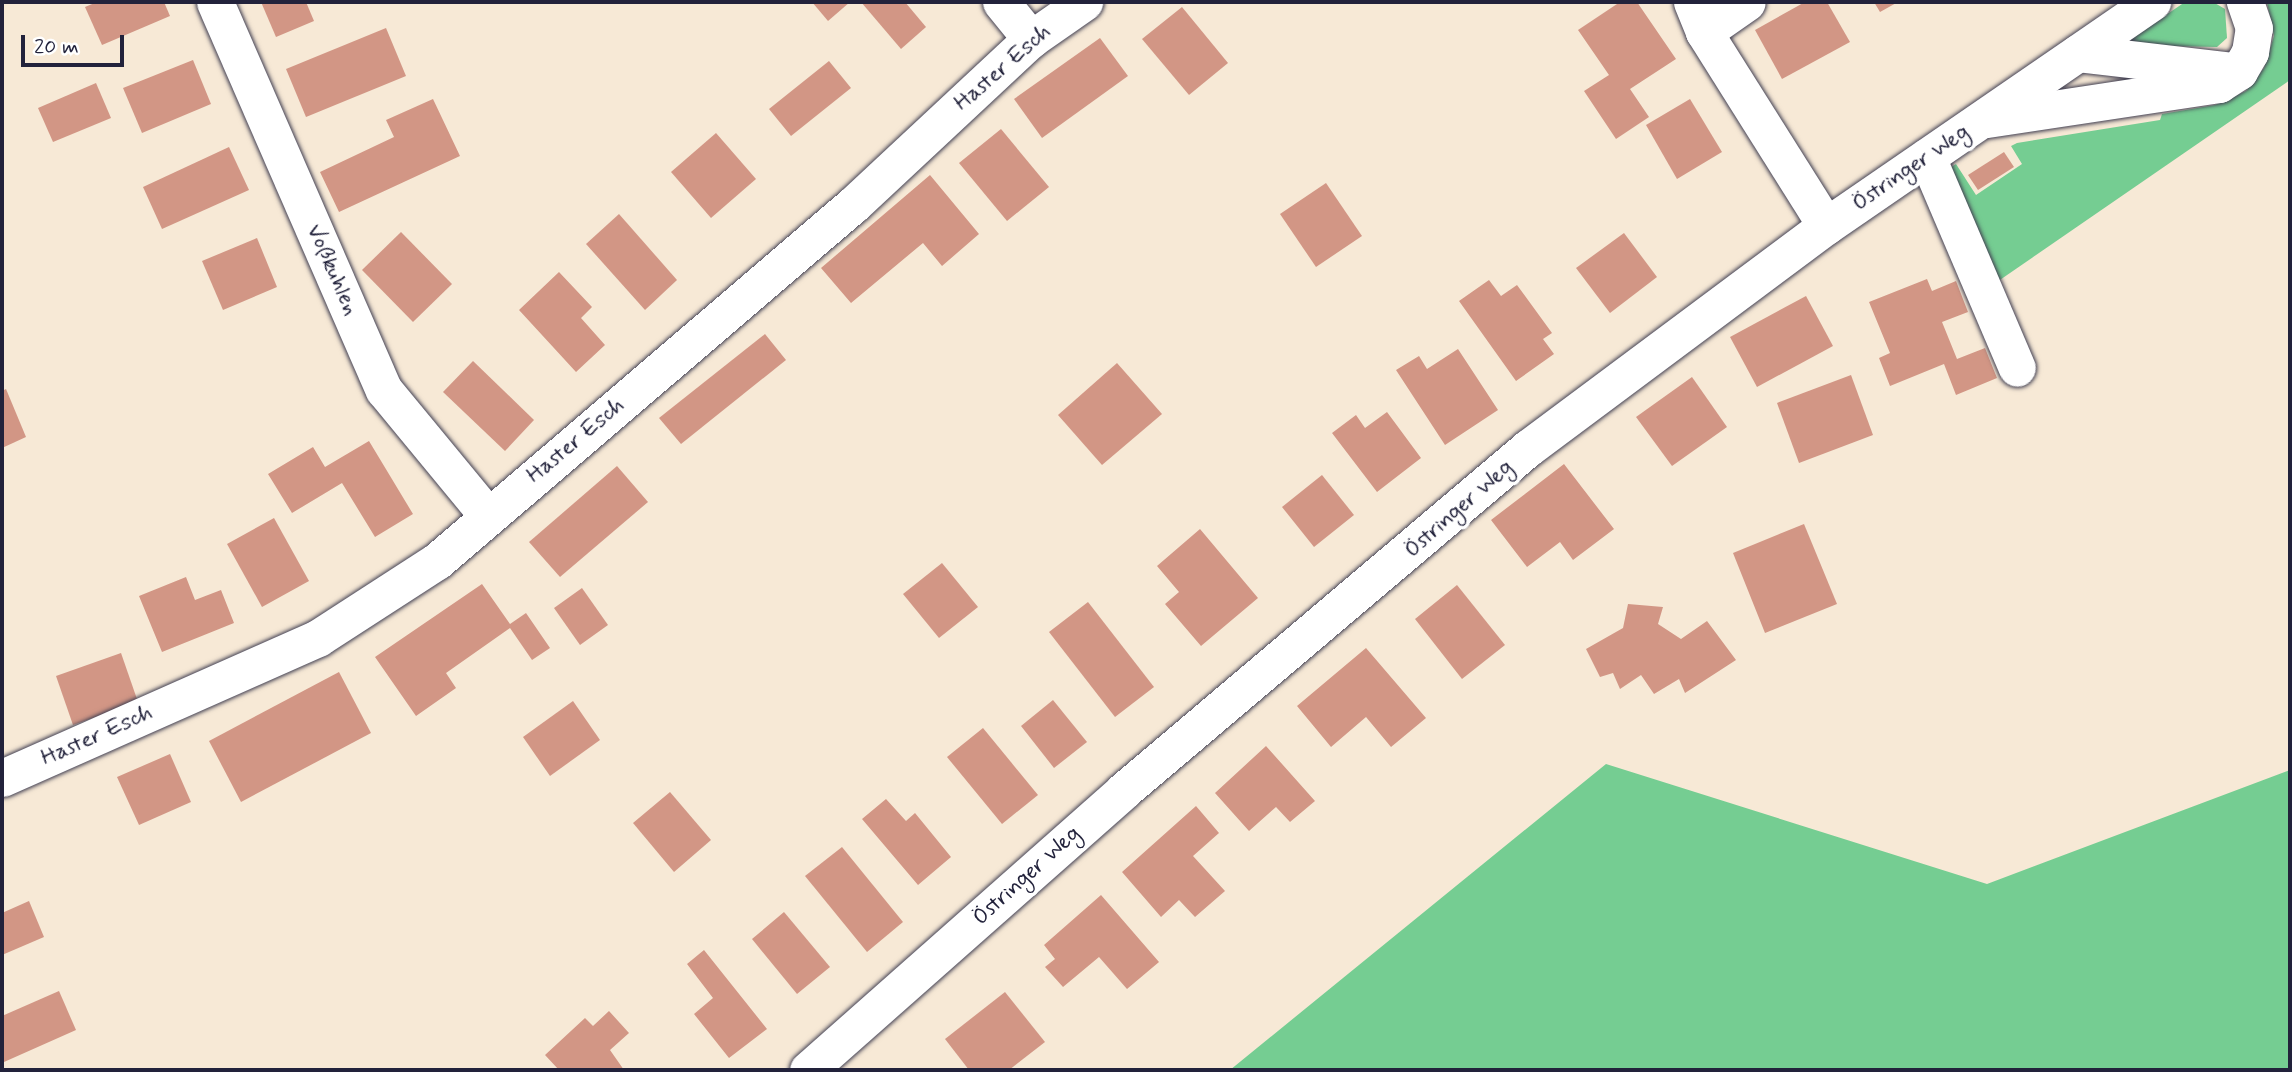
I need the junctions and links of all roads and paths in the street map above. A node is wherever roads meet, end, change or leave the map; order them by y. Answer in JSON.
{"nodes":[{"id":1,"x":215,"y":2,"type":"edge"},
{"id":2,"x":1001,"y":2,"type":"edge"},
{"id":3,"x":1084,"y":2,"type":"edge"},
{"id":4,"x":1747,"y":2,"type":"edge"},
{"id":5,"x":2152,"y":2,"type":"edge"},
{"id":6,"x":2245,"y":2,"type":"edge"},
{"id":7,"x":1698,"y":17,"type":"edge"},
{"id":8,"x":1031,"y":39,"type":"junction"},
{"id":9,"x":2078,"y":53,"type":"junction"},
{"id":10,"x":2239,"y":71,"type":"junction"},
{"id":11,"x":1983,"y":120,"type":"junction"},
{"id":12,"x":1927,"y":157,"type":"junction"},
{"id":13,"x":1826,"y":226,"type":"junction"},
{"id":14,"x":2017,"y":368,"type":"dead end"},
{"id":15,"x":486,"y":515,"type":"junction"},
{"id":16,"x":2,"y":778,"type":"edge"},
{"id":17,"x":808,"y":1070,"type":"edge"}],
"edges":[{"from":1,"to":15,"type":"street","name":"Voßkuhlen"},
{"from":2,"to":8,"type":"street"},
{"from":3,"to":8,"type":"street","name":"Haster Esch"},
{"from":4,"to":7,"type":"street"},
{"from":5,"to":9,"type":"street","name":"Östringer Weg"},
{"from":6,"to":10,"type":"street"},
{"from":7,"to":13,"type":"street"},
{"from":8,"to":15,"type":"street","name":"Haster Esch"},
{"from":9,"to":10,"type":"street"},
{"from":9,"to":11,"type":"street","name":"Östringer Weg"},
{"from":10,"to":11,"type":"street"},
{"from":11,"to":12,"type":"street","name":"Östringer Weg"},
{"from":12,"to":13,"type":"street","name":"Östringer Weg"},
{"from":12,"to":14,"type":"street"},
{"from":13,"to":17,"type":"street","name":"Östringer Weg"},
{"from":15,"to":16,"type":"street","name":"Haster Esch"}]}
